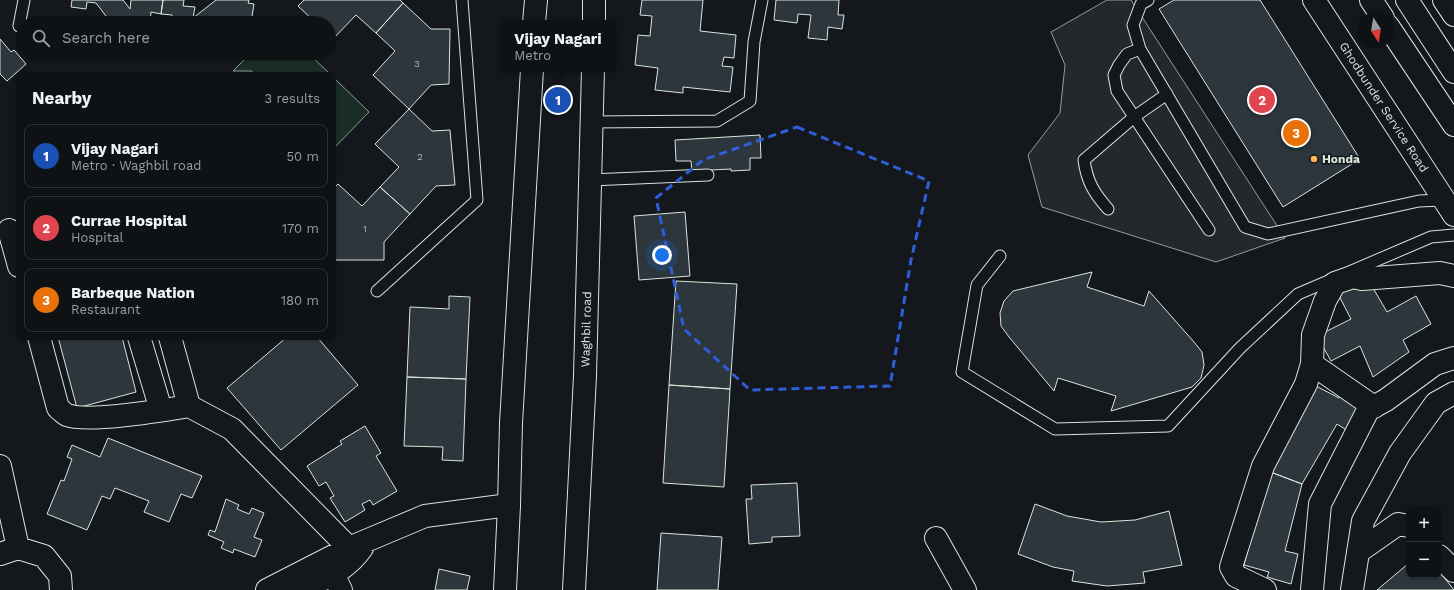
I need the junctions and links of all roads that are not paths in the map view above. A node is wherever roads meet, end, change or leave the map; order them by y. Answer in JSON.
{"nodes":[{"id":1,"x":24,"y":0,"type":"edge"},
{"id":2,"x":462,"y":0,"type":"edge"},
{"id":3,"x":536,"y":0,"type":"edge"},
{"id":4,"x":594,"y":0,"type":"edge"},
{"id":5,"x":762,"y":0,"type":"edge"},
{"id":6,"x":1148,"y":0,"type":"edge"},
{"id":7,"x":1314,"y":0,"type":"edge"},
{"id":8,"x":1371,"y":0,"type":"edge"},
{"id":9,"x":1407,"y":0,"type":"edge"},
{"id":10,"x":1444,"y":0,"type":"edge"},
{"id":11,"x":1379,"y":12,"type":"edge"},
{"id":12,"x":1454,"y":15,"type":"edge"},
{"id":13,"x":21,"y":16,"type":"edge"},
{"id":14,"x":534,"y":20,"type":"edge"},
{"id":15,"x":594,"y":20,"type":"edge"},
{"id":16,"x":1394,"y":35,"type":"edge"},
{"id":17,"x":1140,"y":49,"type":"junction"},
{"id":18,"x":532,"y":72,"type":"edge"},
{"id":19,"x":593,"y":72,"type":"edge"},
{"id":20,"x":1454,"y":72,"type":"edge"},
{"id":21,"x":1167,"y":94,"type":"junction"},
{"id":22,"x":1134,"y":117,"type":"junction"},
{"id":23,"x":591,"y":122,"type":"junction"},
{"id":24,"x":1454,"y":125,"type":"edge"},
{"id":25,"x":708,"y":175,"type":"dead end"},
{"id":26,"x":590,"y":180,"type":"junction"},
{"id":27,"x":1448,"y":208,"type":"edge"},
{"id":28,"x":1108,"y":209,"type":"dead end"},
{"id":29,"x":9,"y":230,"type":"dead end"},
{"id":30,"x":1209,"y":230,"type":"dead end"},
{"id":31,"x":1454,"y":235,"type":"edge"},
{"id":32,"x":16,"y":255,"type":"edge"},
{"id":33,"x":1000,"y":256,"type":"dead end"},
{"id":34,"x":1454,"y":276,"type":"edge"},
{"id":35,"x":377,"y":291,"type":"dead end"},
{"id":36,"x":39,"y":340,"type":"edge"},
{"id":37,"x":140,"y":340,"type":"edge"},
{"id":38,"x":171,"y":340,"type":"edge"},
{"id":39,"x":1454,"y":358,"type":"edge"},
{"id":40,"x":1312,"y":364,"type":"junction"},
{"id":41,"x":1454,"y":393,"type":"edge"},
{"id":42,"x":189,"y":406,"type":"junction"},
{"id":43,"x":1374,"y":407,"type":"junction"},
{"id":44,"x":161,"y":410,"type":"junction"},
{"id":45,"x":0,"y":466,"type":"edge"},
{"id":46,"x":509,"y":505,"type":"junction"},
{"id":47,"x":1406,"y":525,"type":"edge"},
{"id":48,"x":936,"y":538,"type":"dead end"},
{"id":49,"x":357,"y":545,"type":"junction"},
{"id":50,"x":9,"y":551,"type":"edge"},
{"id":51,"x":1358,"y":552,"type":"junction"},
{"id":52,"x":1442,"y":559,"type":"edge"},
{"id":53,"x":1454,"y":572,"type":"edge"},
{"id":54,"x":337,"y":582,"type":"edge"},
{"id":55,"x":61,"y":590,"type":"edge"},
{"id":56,"x":267,"y":590,"type":"edge"},
{"id":57,"x":302,"y":590,"type":"edge"},
{"id":58,"x":505,"y":590,"type":"edge"},
{"id":59,"x":574,"y":590,"type":"edge"},
{"id":60,"x":965,"y":590,"type":"edge"},
{"id":61,"x":1265,"y":590,"type":"edge"},
{"id":62,"x":1312,"y":590,"type":"edge"},
{"id":63,"x":1352,"y":590,"type":"edge"}],
"edges":[{"from":1,"to":13,"type":"lane"},
{"from":2,"to":35,"type":"lane"},
{"from":3,"to":14,"type":"street"},
{"from":4,"to":15,"type":"street"},
{"from":5,"to":23,"type":"lane"},
{"from":6,"to":17,"type":"lane"},
{"from":7,"to":27,"type":"street","name":"Ghodbunder Service Road"},
{"from":8,"to":11,"type":"street"},
{"from":9,"to":20,"type":"street"},
{"from":10,"to":12,"type":"street"},
{"from":16,"to":24,"type":"street"},
{"from":17,"to":21,"type":"lane"},
{"from":17,"to":22,"type":"lane"},
{"from":18,"to":46,"type":"street"},
{"from":19,"to":23,"type":"street","name":"Waghbil road"},
{"from":21,"to":22,"type":"lane"},
{"from":21,"to":27,"type":"lane"},
{"from":22,"to":28,"type":"lane"},
{"from":22,"to":30,"type":"lane"},
{"from":23,"to":26,"type":"street","name":"Waghbil road"},
{"from":25,"to":26,"type":"lane"},
{"from":26,"to":59,"type":"street","name":"Waghbil road"},
{"from":29,"to":32,"type":"street"},
{"from":31,"to":33,"type":"lane"},
{"from":34,"to":40,"type":"street"},
{"from":36,"to":44,"type":"street"},
{"from":37,"to":44,"type":"street"},
{"from":38,"to":42,"type":"street"},
{"from":39,"to":43,"type":"street"},
{"from":40,"to":43,"type":"street"},
{"from":40,"to":61,"type":"street"},
{"from":41,"to":51,"type":"street"},
{"from":42,"to":44,"type":"street"},
{"from":42,"to":49,"type":"street"},
{"from":43,"to":62,"type":"street"},
{"from":45,"to":50,"type":"street"},
{"from":46,"to":49,"type":"street"},
{"from":46,"to":58,"type":"street"},
{"from":47,"to":51,"type":"street"},
{"from":48,"to":60,"type":"street"},
{"from":49,"to":54,"type":"street"},
{"from":49,"to":56,"type":"street"},
{"from":50,"to":55,"type":"street"},
{"from":51,"to":63,"type":"street"},
{"from":52,"to":53,"type":"street"},
{"from":54,"to":57,"type":"street"}]}
